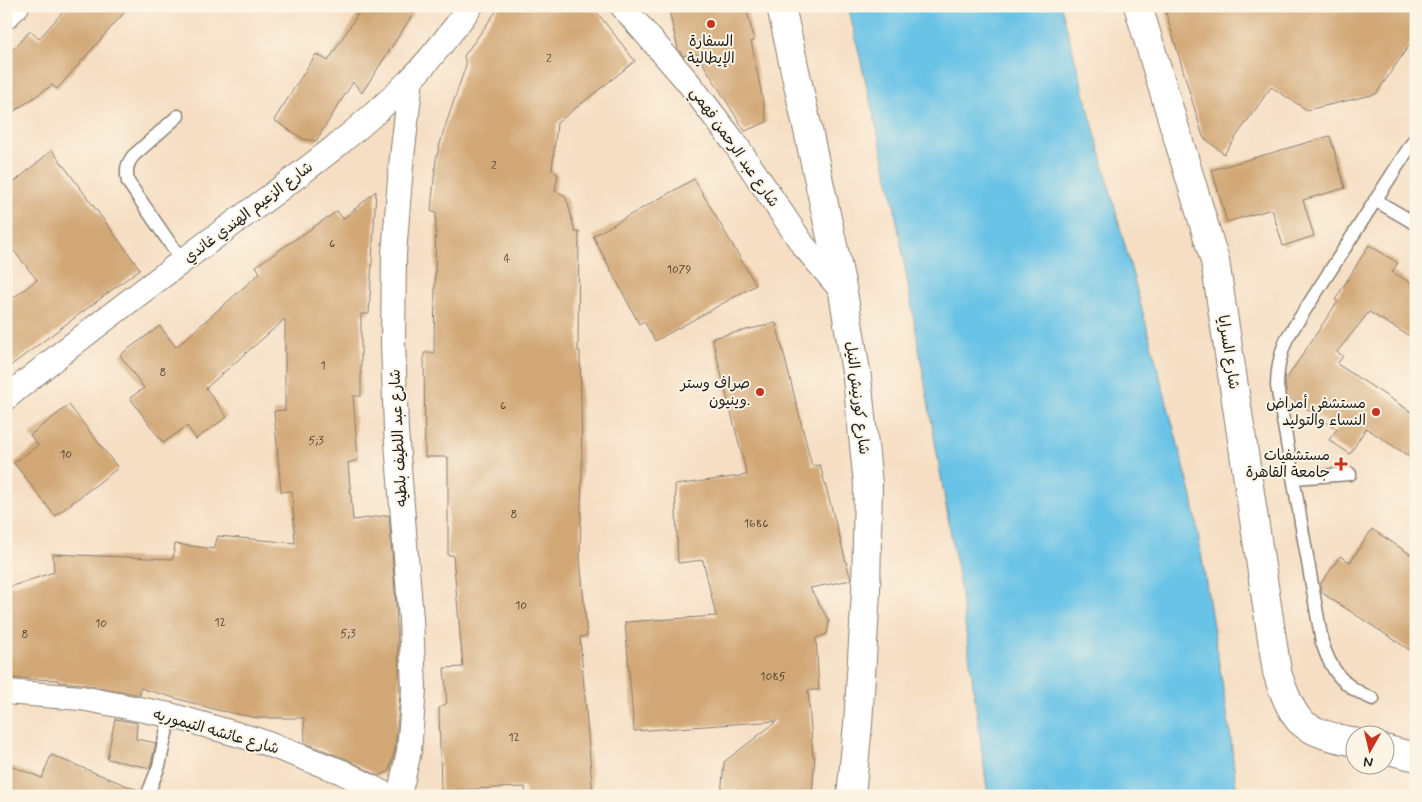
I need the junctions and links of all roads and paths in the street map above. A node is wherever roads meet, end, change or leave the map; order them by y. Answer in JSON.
{"nodes":[{"id":1,"x":17,"y":6,"type":"edge"},
{"id":2,"x":471,"y":6,"type":"edge"},
{"id":3,"x":622,"y":6,"type":"edge"},
{"id":4,"x":780,"y":6,"type":"edge"},
{"id":5,"x":1138,"y":6,"type":"edge"},
{"id":6,"x":6,"y":17,"type":"edge"},
{"id":7,"x":411,"y":79,"type":"junction"},
{"id":8,"x":178,"y":116,"type":"dead end"},
{"id":9,"x":1416,"y":137,"type":"edge"},
{"id":10,"x":1375,"y":200,"type":"junction"},
{"id":11,"x":1416,"y":224,"type":"edge"},
{"id":12,"x":182,"y":261,"type":"junction"},
{"id":13,"x":843,"y":292,"type":"junction"},
{"id":14,"x":6,"y":398,"type":"edge"},
{"id":15,"x":1350,"y":474,"type":"dead end"},
{"id":16,"x":1293,"y":478,"type":"junction"},
{"id":17,"x":6,"y":692,"type":"edge"},
{"id":18,"x":1373,"y":699,"type":"dead end"},
{"id":19,"x":170,"y":714,"type":"junction"},
{"id":20,"x":1344,"y":739,"type":"edge"},
{"id":21,"x":1394,"y":752,"type":"edge"},
{"id":22,"x":1416,"y":757,"type":"edge"},
{"id":23,"x":147,"y":796,"type":"edge"},
{"id":24,"x":388,"y":796,"type":"edge"},
{"id":25,"x":399,"y":796,"type":"edge"},
{"id":26,"x":851,"y":796,"type":"edge"}],
"edges":[{"from":1,"to":6,"type":"street"},
{"from":2,"to":7,"type":"street","name":"شارع الزعيم الهندي غاندي"},
{"from":3,"to":13,"type":"street","name":"شارع عبد الرحمن فهمي"},
{"from":4,"to":13,"type":"main road","name":"شارع كورنيش النيل"},
{"from":5,"to":20,"type":"main road","name":"شارع السرايا"},
{"from":7,"to":12,"type":"street","name":"شارع الزعيم الهندي غاندي"},
{"from":7,"to":25,"type":"street","name":"شارع عبد اللطيف بلطيه"},
{"from":8,"to":12,"type":"lane"},
{"from":9,"to":10,"type":"lane"},
{"from":10,"to":11,"type":"lane"},
{"from":10,"to":16,"type":"lane"},
{"from":12,"to":14,"type":"street","name":"شارع الزعيم الهندي غاندي"},
{"from":13,"to":26,"type":"main road","name":"شارع كورنيش النيل"},
{"from":15,"to":16,"type":"lane"},
{"from":16,"to":18,"type":"lane"},
{"from":17,"to":19,"type":"street","name":"شارع عائشه التيموريه"},
{"from":19,"to":23,"type":"lane"},
{"from":19,"to":24,"type":"street","name":"شارع عائشه التيموريه"},
{"from":21,"to":22,"type":"main road"}]}
